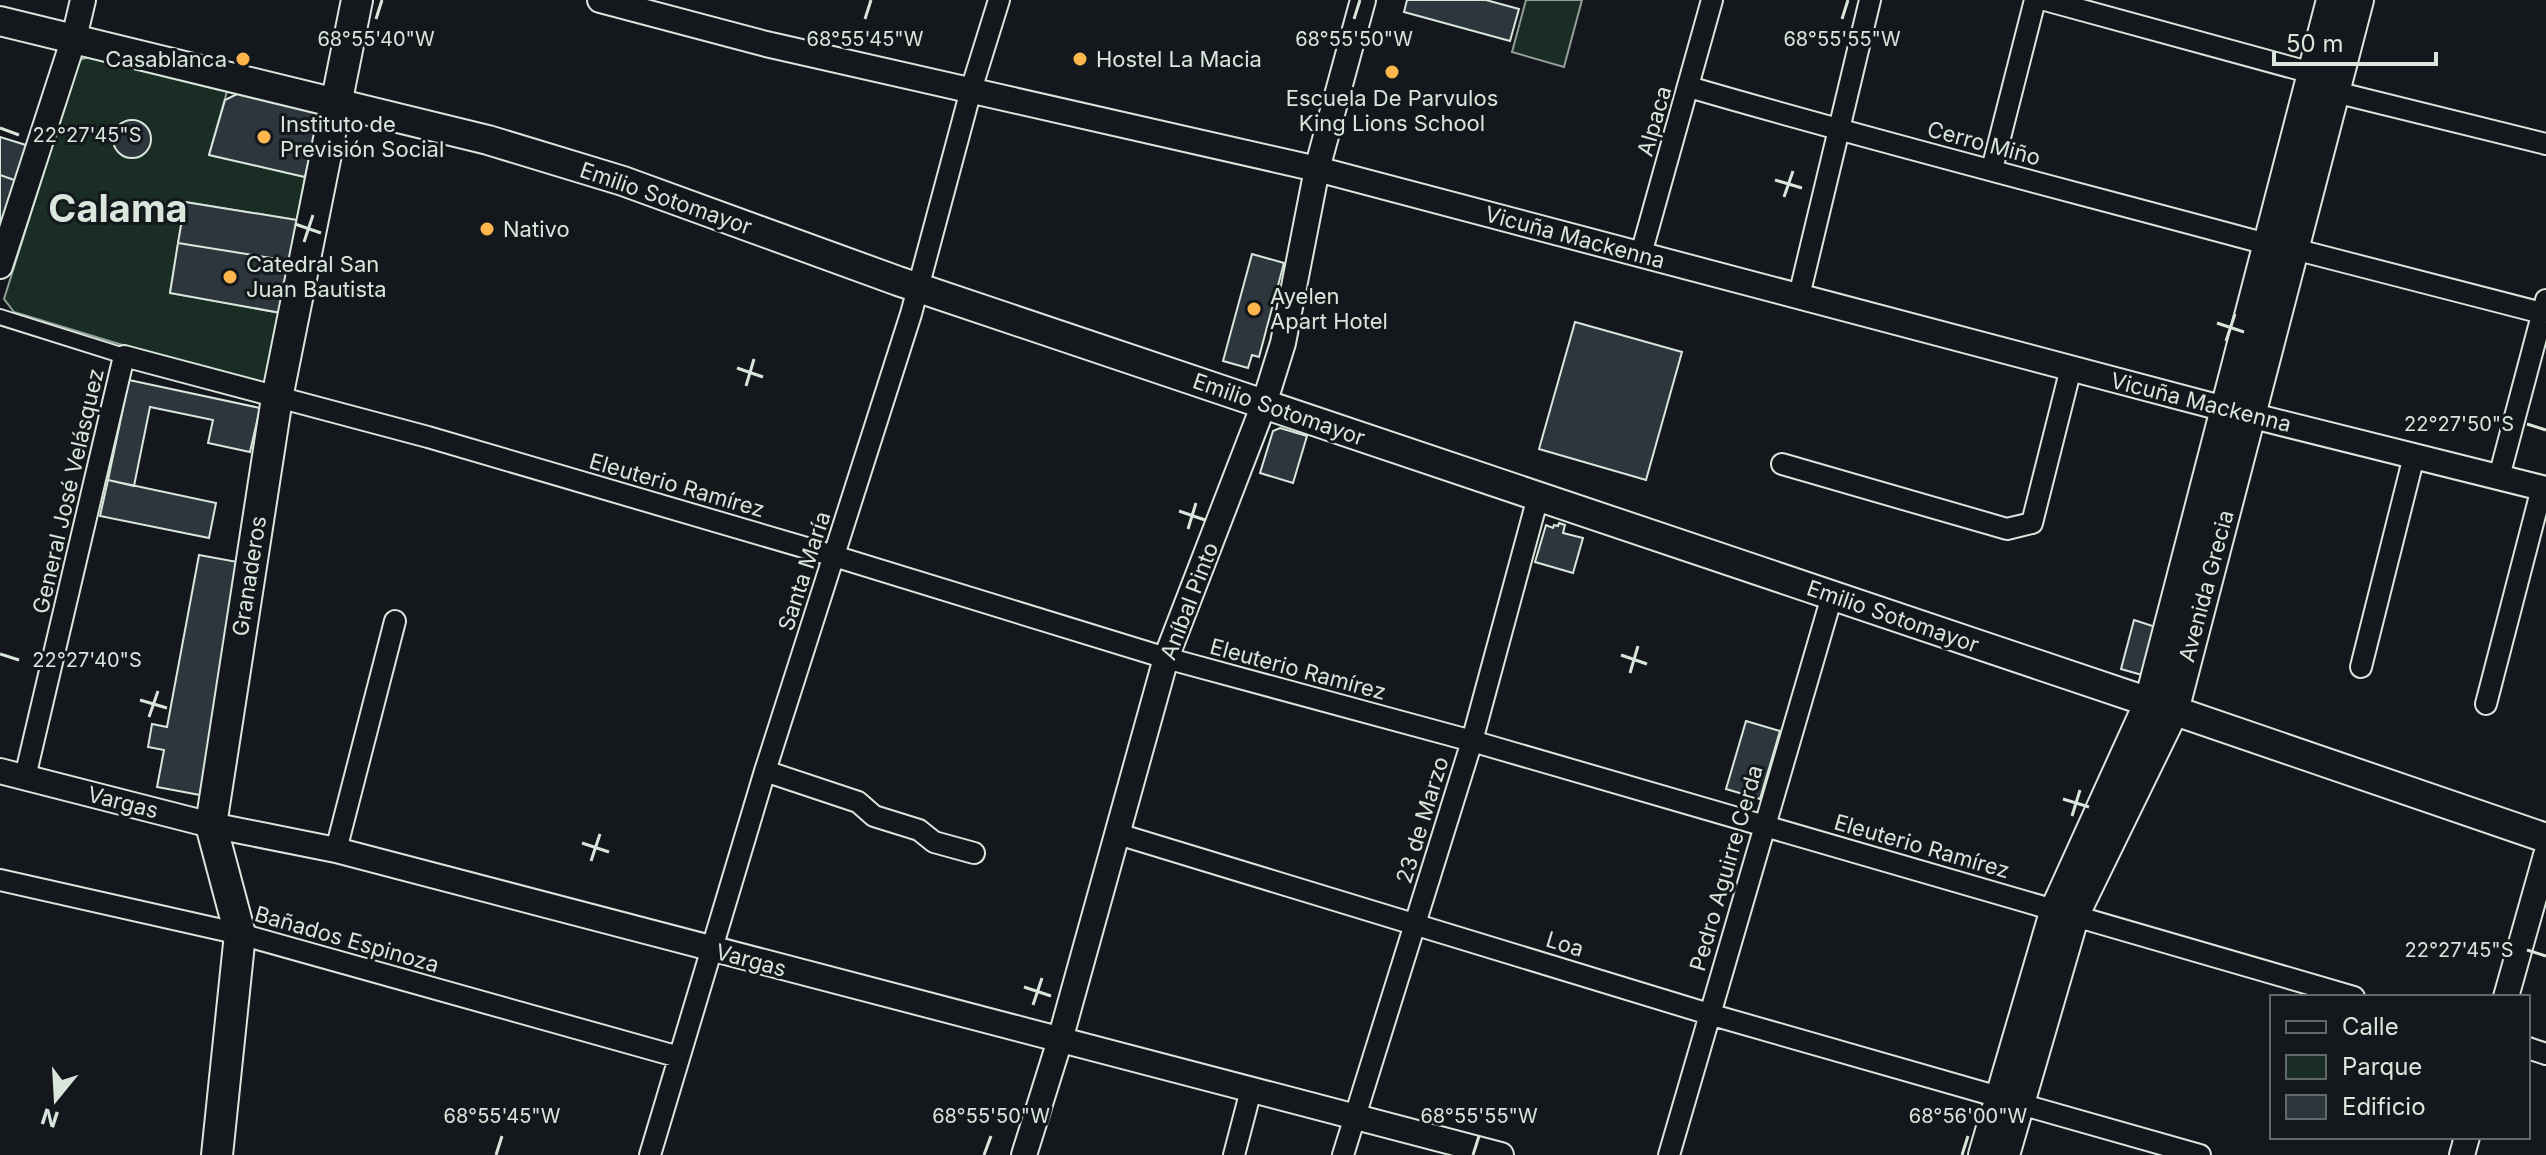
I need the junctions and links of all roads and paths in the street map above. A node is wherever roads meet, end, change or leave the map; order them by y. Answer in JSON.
{"nodes":[{"id":1,"x":83,"y":0,"type":"edge"},
{"id":2,"x":357,"y":0,"type":"edge"},
{"id":3,"x":600,"y":0,"type":"edge"},
{"id":4,"x":999,"y":0,"type":"edge"},
{"id":5,"x":1363,"y":0,"type":"edge"},
{"id":6,"x":1712,"y":0,"type":"edge"},
{"id":7,"x":1870,"y":0,"type":"edge"},
{"id":8,"x":2035,"y":0,"type":"edge"},
{"id":9,"x":2045,"y":0,"type":"edge"},
{"id":10,"x":2331,"y":0,"type":"edge"},
{"id":11,"x":2359,"y":0,"type":"edge"},
{"id":12,"x":652,"y":7,"type":"edge"},
{"id":13,"x":0,"y":21,"type":"edge"},
{"id":14,"x":74,"y":38,"type":"junction"},
{"id":15,"x":2312,"y":73,"type":"junction"},
{"id":16,"x":1689,"y":87,"type":"junction"},
{"id":17,"x":971,"y":90,"type":"junction"},
{"id":18,"x":2335,"y":92,"type":"junction"},
{"id":19,"x":336,"y":101,"type":"junction"},
{"id":20,"x":1838,"y":131,"type":"junction"},
{"id":21,"x":2546,"y":144,"type":"edge"},
{"id":22,"x":1317,"y":169,"type":"junction"},
{"id":23,"x":1992,"y":169,"type":"junction"},
{"id":24,"x":2281,"y":246,"type":"junction"},
{"id":25,"x":1641,"y":254,"type":"junction"},
{"id":26,"x":0,"y":266,"type":"edge"},
{"id":27,"x":919,"y":287,"type":"junction"},
{"id":28,"x":1799,"y":296,"type":"junction"},
{"id":29,"x":2544,"y":307,"type":"edge"},
{"id":30,"x":0,"y":317,"type":"edge"},
{"id":31,"x":124,"y":356,"type":"junction"},
{"id":32,"x":2071,"y":368,"type":"junction"},
{"id":33,"x":277,"y":398,"type":"junction"},
{"id":34,"x":1264,"y":404,"type":"junction"},
{"id":35,"x":2238,"y":412,"type":"junction"},
{"id":36,"x":2414,"y":456,"type":"junction"},
{"id":37,"x":1782,"y":464,"type":"dead end"},
{"id":38,"x":2499,"y":477,"type":"junction"},
{"id":39,"x":2544,"y":488,"type":"edge"},
{"id":40,"x":1538,"y":497,"type":"junction"},
{"id":41,"x":834,"y":556,"type":"junction"},
{"id":42,"x":1832,"y":596,"type":"junction"},
{"id":43,"x":395,"y":621,"type":"dead end"},
{"id":44,"x":1166,"y":658,"type":"junction"},
{"id":45,"x":2361,"y":667,"type":"dead end"},
{"id":46,"x":2486,"y":704,"type":"dead end"},
{"id":47,"x":2162,"y":706,"type":"junction"},
{"id":48,"x":1472,"y":741,"type":"junction"},
{"id":49,"x":0,"y":771,"type":"edge"},
{"id":50,"x":765,"y":771,"type":"junction"},
{"id":51,"x":25,"y":777,"type":"junction"},
{"id":52,"x":211,"y":825,"type":"junction"},
{"id":53,"x":1764,"y":826,"type":"junction"},
{"id":54,"x":1118,"y":834,"type":"junction"},
{"id":55,"x":2546,"y":838,"type":"edge"},
{"id":56,"x":336,"y":850,"type":"junction"},
{"id":57,"x":974,"y":853,"type":"dead end"},
{"id":58,"x":2546,"y":855,"type":"edge"},
{"id":59,"x":0,"y":880,"type":"edge"},
{"id":60,"x":2065,"y":912,"type":"junction"},
{"id":61,"x":1416,"y":923,"type":"junction"},
{"id":62,"x":240,"y":934,"type":"junction"},
{"id":63,"x":711,"y":949,"type":"junction"},
{"id":64,"x":2347,"y":995,"type":"edge"},
{"id":65,"x":2507,"y":995,"type":"edge"},
{"id":66,"x":1709,"y":1014,"type":"junction"},
{"id":67,"x":1060,"y":1040,"type":"junction"},
{"id":68,"x":679,"y":1057,"type":"junction"},
{"id":69,"x":1251,"y":1090,"type":"junction"},
{"id":70,"x":2010,"y":1100,"type":"junction"},
{"id":71,"x":1353,"y":1117,"type":"junction"},
{"id":72,"x":1449,"y":1148,"type":"edge"},
{"id":73,"x":217,"y":1155,"type":"edge"},
{"id":74,"x":650,"y":1155,"type":"edge"},
{"id":75,"x":1024,"y":1155,"type":"edge"},
{"id":76,"x":1234,"y":1155,"type":"edge"},
{"id":77,"x":1343,"y":1155,"type":"edge"},
{"id":78,"x":1501,"y":1155,"type":"edge"},
{"id":79,"x":1669,"y":1155,"type":"edge"},
{"id":80,"x":1983,"y":1155,"type":"edge"},
{"id":81,"x":2005,"y":1155,"type":"edge"},
{"id":82,"x":2200,"y":1155,"type":"edge"}],
"edges":[{"from":1,"to":14,"type":"street"},
{"from":2,"to":19,"type":"main road","name":"Granaderos"},
{"from":3,"to":12,"type":"street","name":"Vicuña Mackenna"},
{"from":4,"to":17,"type":"street","name":"Santa María"},
{"from":5,"to":22,"type":"street","name":"Aníbal Pinto"},
{"from":6,"to":16,"type":"street","name":"Alpaca"},
{"from":7,"to":20,"type":"street"},
{"from":8,"to":23,"type":"street"},
{"from":9,"to":15,"type":"street"},
{"from":10,"to":15,"type":"main road","name":"Avenida Grecia"},
{"from":11,"to":18,"type":"main road","name":"Avenida Grecia"},
{"from":12,"to":17,"type":"street","name":"Vicuña Mackenna"},
{"from":13,"to":14,"type":"main road","name":"Emilio Sotomayor"},
{"from":14,"to":19,"type":"main road","name":"Emilio Sotomayor"},
{"from":14,"to":26,"type":"street"},
{"from":15,"to":24,"type":"main road","name":"Avenida Grecia"},
{"from":16,"to":20,"type":"street","name":"Cerro Miño"},
{"from":16,"to":25,"type":"street","name":"Alpaca"},
{"from":17,"to":22,"type":"street","name":"Vicuña Mackenna"},
{"from":17,"to":27,"type":"street","name":"Santa María"},
{"from":18,"to":21,"type":"street"},
{"from":18,"to":24,"type":"main road","name":"Avenida Grecia"},
{"from":19,"to":27,"type":"main road","name":"Emilio Sotomayor"},
{"from":19,"to":33,"type":"main road","name":"Granaderos"},
{"from":20,"to":23,"type":"street","name":"Cerro Miño"},
{"from":20,"to":28,"type":"street"},
{"from":22,"to":25,"type":"street","name":"Vicuña Mackenna"},
{"from":22,"to":34,"type":"street","name":"Aníbal Pinto"},
{"from":23,"to":24,"type":"street","name":"Cerro Miño"},
{"from":24,"to":29,"type":"street","name":"Cerro Miño"},
{"from":24,"to":35,"type":"main road","name":"Avenida Grecia"},
{"from":25,"to":28,"type":"street","name":"Vicuña Mackenna"},
{"from":27,"to":34,"type":"main road","name":"Emilio Sotomayor"},
{"from":27,"to":41,"type":"street","name":"Santa María"},
{"from":28,"to":32,"type":"street","name":"Vicuña Mackenna"},
{"from":29,"to":38,"type":"street"},
{"from":30,"to":31,"type":"street","name":"Eleuterio Ramírez"},
{"from":31,"to":33,"type":"street","name":"Eleuterio Ramírez"},
{"from":31,"to":51,"type":"street","name":"General José Velásquez"},
{"from":32,"to":35,"type":"street","name":"Vicuña Mackenna"},
{"from":32,"to":37,"type":"street"},
{"from":33,"to":41,"type":"street","name":"Eleuterio Ramírez"},
{"from":33,"to":52,"type":"main road","name":"Granaderos"},
{"from":34,"to":40,"type":"main road","name":"Emilio Sotomayor"},
{"from":34,"to":44,"type":"street","name":"Aníbal Pinto"},
{"from":35,"to":36,"type":"street","name":"Vicuña Mackenna"},
{"from":35,"to":47,"type":"main road","name":"Avenida Grecia"},
{"from":36,"to":38,"type":"street","name":"Vicuña Mackenna"},
{"from":36,"to":45,"type":"street"},
{"from":38,"to":39,"type":"street","name":"Vicuña Mackenna"},
{"from":39,"to":46,"type":"street"},
{"from":40,"to":42,"type":"main road","name":"Emilio Sotomayor"},
{"from":40,"to":48,"type":"street","name":"23 de Marzo"},
{"from":41,"to":44,"type":"street","name":"Eleuterio Ramírez"},
{"from":41,"to":50,"type":"street","name":"Santa María"},
{"from":42,"to":47,"type":"main road","name":"Emilio Sotomayor"},
{"from":42,"to":53,"type":"street","name":"Pedro Aguirre Cerda"},
{"from":43,"to":56,"type":"street"},
{"from":44,"to":48,"type":"street","name":"Eleuterio Ramírez"},
{"from":44,"to":54,"type":"street","name":"Aníbal Pinto"},
{"from":47,"to":55,"type":"main road","name":"Emilio Sotomayor"},
{"from":47,"to":60,"type":"main road","name":"Avenida Grecia"},
{"from":48,"to":53,"type":"street","name":"Eleuterio Ramírez"},
{"from":48,"to":61,"type":"street","name":"23 de Marzo"},
{"from":49,"to":51,"type":"street","name":"Vargas"},
{"from":50,"to":57,"type":"street"},
{"from":50,"to":63,"type":"street","name":"Santa María"},
{"from":51,"to":52,"type":"street","name":"Vargas"},
{"from":52,"to":56,"type":"street","name":"Vargas"},
{"from":52,"to":62,"type":"main road","name":"Granaderos"},
{"from":53,"to":60,"type":"street","name":"Eleuterio Ramírez"},
{"from":53,"to":66,"type":"street","name":"Pedro Aguirre Cerda"},
{"from":54,"to":61,"type":"street","name":"Loa"},
{"from":54,"to":67,"type":"street","name":"Aníbal Pinto"},
{"from":56,"to":63,"type":"street","name":"Vargas"},
{"from":58,"to":65,"type":"street"},
{"from":59,"to":62,"type":"street","name":"Bañados Espinoza"},
{"from":60,"to":64,"type":"street","name":"Eleuterio Ramírez"},
{"from":60,"to":70,"type":"main road","name":"Avenida Grecia"},
{"from":61,"to":66,"type":"street","name":"Loa"},
{"from":61,"to":71,"type":"street","name":"23 de Marzo"},
{"from":62,"to":68,"type":"street","name":"Bañados Espinoza"},
{"from":62,"to":73,"type":"main road","name":"Granaderos"},
{"from":63,"to":67,"type":"street","name":"Vargas"},
{"from":63,"to":68,"type":"street","name":"Santa María"},
{"from":66,"to":70,"type":"street","name":"Loa"},
{"from":66,"to":79,"type":"street","name":"Pedro Aguirre Cerda"},
{"from":67,"to":69,"type":"street","name":"Vargas"},
{"from":67,"to":75,"type":"street","name":"Aníbal Pinto"},
{"from":68,"to":74,"type":"street","name":"Santa María"},
{"from":69,"to":71,"type":"street","name":"Vargas"},
{"from":69,"to":76,"type":"street"},
{"from":70,"to":80,"type":"main road","name":"Avenida Grecia"},
{"from":70,"to":81,"type":"main road","name":"Avenida Grecia"},
{"from":70,"to":82,"type":"street","name":"Loa"},
{"from":71,"to":72,"type":"street","name":"Vargas"},
{"from":71,"to":77,"type":"street","name":"23 de Marzo"},
{"from":72,"to":78,"type":"street","name":"Vargas"}]}
